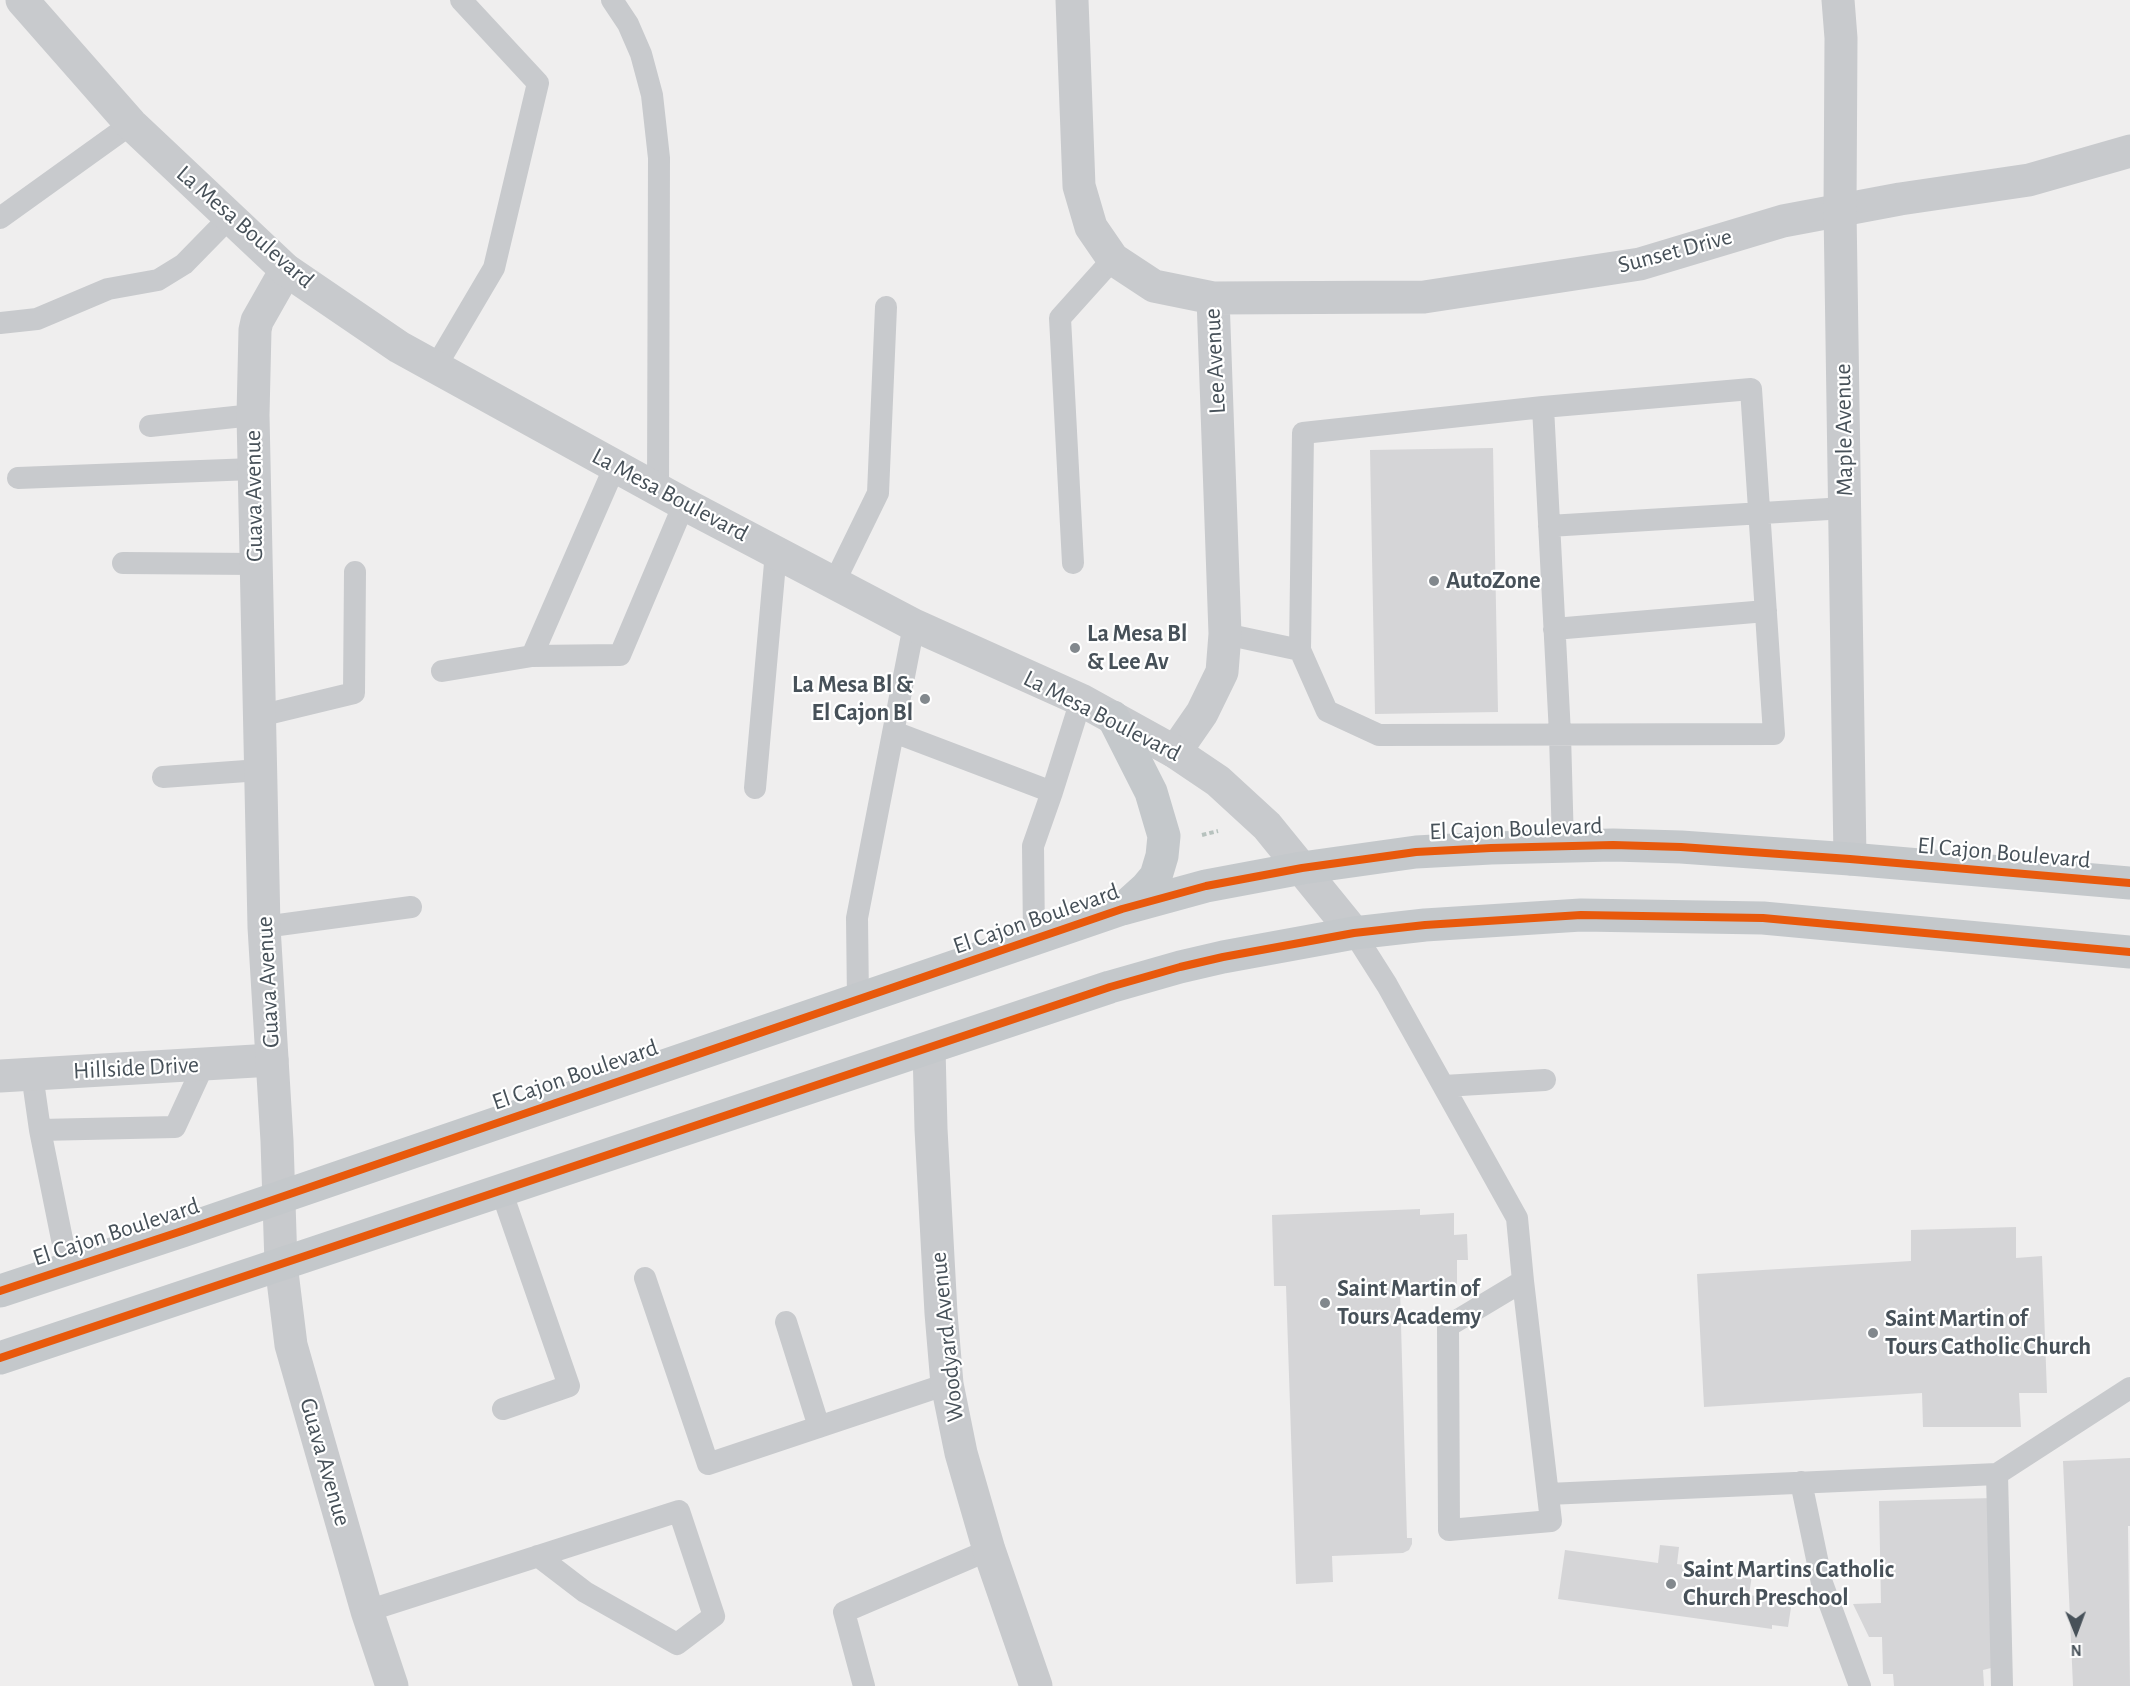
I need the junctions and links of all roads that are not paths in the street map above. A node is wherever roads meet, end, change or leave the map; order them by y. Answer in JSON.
{"nodes":[{"id":1,"x":22,"y":0,"type":"edge"},
{"id":2,"x":461,"y":0,"type":"edge"},
{"id":3,"x":612,"y":0,"type":"edge"},
{"id":4,"x":1072,"y":0,"type":"edge"},
{"id":5,"x":1838,"y":0,"type":"edge"},
{"id":6,"x":131,"y":124,"type":"junction"},
{"id":7,"x":2130,"y":151,"type":"edge"},
{"id":8,"x":1840,"y":210,"type":"junction"},
{"id":9,"x":0,"y":218,"type":"edge"},
{"id":10,"x":229,"y":218,"type":"junction"},
{"id":11,"x":1113,"y":259,"type":"junction"},
{"id":12,"x":286,"y":270,"type":"junction"},
{"id":13,"x":1213,"y":298,"type":"junction"},
{"id":14,"x":885,"y":307,"type":"dead end"},
{"id":15,"x":0,"y":323,"type":"edge"},
{"id":16,"x":435,"y":368,"type":"junction"},
{"id":17,"x":1543,"y":407,"type":"junction"},
{"id":18,"x":253,"y":415,"type":"junction"},
{"id":19,"x":150,"y":426,"type":"dead end"},
{"id":20,"x":615,"y":466,"type":"junction"},
{"id":21,"x":253,"y":469,"type":"junction"},
{"id":22,"x":18,"y":478,"type":"dead end"},
{"id":23,"x":671,"y":496,"type":"junction"},
{"id":24,"x":1845,"y":508,"type":"junction"},
{"id":25,"x":1759,"y":512,"type":"junction"},
{"id":26,"x":1549,"y":526,"type":"junction"},
{"id":27,"x":776,"y":552,"type":"junction"},
{"id":28,"x":123,"y":563,"type":"dead end"},
{"id":29,"x":1072,"y":563,"type":"dead end"},
{"id":30,"x":255,"y":564,"type":"junction"},
{"id":31,"x":355,"y":572,"type":"dead end"},
{"id":32,"x":834,"y":583,"type":"junction"},
{"id":33,"x":1766,"y":611,"type":"junction"},
{"id":34,"x":914,"y":625,"type":"junction"},
{"id":35,"x":1554,"y":629,"type":"junction"},
{"id":36,"x":1225,"y":634,"type":"junction"},
{"id":37,"x":1300,"y":650,"type":"junction"},
{"id":38,"x":532,"y":656,"type":"junction"},
{"id":39,"x":442,"y":671,"type":"dead end"},
{"id":40,"x":1081,"y":700,"type":"junction"},
{"id":41,"x":259,"y":716,"type":"junction"},
{"id":42,"x":1113,"y":717,"type":"junction"},
{"id":43,"x":894,"y":732,"type":"junction"},
{"id":44,"x":1560,"y":734,"type":"junction"},
{"id":45,"x":1175,"y":752,"type":"junction"},
{"id":46,"x":260,"y":770,"type":"junction"},
{"id":47,"x":163,"y":777,"type":"dead end"},
{"id":48,"x":755,"y":788,"type":"dead end"},
{"id":49,"x":1052,"y":792,"type":"junction"},
{"id":50,"x":1563,"y":845,"type":"junction"},
{"id":51,"x":1850,"y":860,"type":"junction"},
{"id":52,"x":1302,"y":868,"type":"junction"},
{"id":53,"x":2130,"y":883,"type":"edge"},
{"id":54,"x":411,"y":907,"type":"dead end"},
{"id":55,"x":1122,"y":909,"type":"junction"},
{"id":56,"x":264,"y":927,"type":"junction"},
{"id":57,"x":1354,"y":933,"type":"junction"},
{"id":58,"x":1034,"y":939,"type":"junction"},
{"id":59,"x":2130,"y":952,"type":"edge"},
{"id":60,"x":858,"y":1000,"type":"junction"},
{"id":61,"x":929,"y":1048,"type":"junction"},
{"id":62,"x":273,"y":1060,"type":"junction"},
{"id":63,"x":204,"y":1064,"type":"junction"},
{"id":64,"x":16,"y":1075,"type":"edge"},
{"id":65,"x":1545,"y":1080,"type":"dead end"},
{"id":66,"x":1444,"y":1086,"type":"junction"},
{"id":67,"x":39,"y":1130,"type":"junction"},
{"id":68,"x":501,"y":1190,"type":"junction"},
{"id":69,"x":277,"y":1198,"type":"junction"},
{"id":70,"x":280,"y":1264,"type":"junction"},
{"id":71,"x":68,"y":1269,"type":"junction"},
{"id":72,"x":645,"y":1278,"type":"dead end"},
{"id":73,"x":1522,"y":1281,"type":"junction"},
{"id":74,"x":0,"y":1291,"type":"edge"},
{"id":75,"x":786,"y":1322,"type":"dead end"},
{"id":76,"x":0,"y":1358,"type":"edge"},
{"id":77,"x":947,"y":1384,"type":"junction"},
{"id":78,"x":2130,"y":1388,"type":"edge"},
{"id":79,"x":503,"y":1409,"type":"dead end"},
{"id":80,"x":819,"y":1427,"type":"junction"},
{"id":81,"x":1997,"y":1474,"type":"junction"},
{"id":82,"x":1801,"y":1482,"type":"junction"},
{"id":83,"x":1548,"y":1494,"type":"junction"},
{"id":84,"x":989,"y":1551,"type":"junction"},
{"id":85,"x":538,"y":1556,"type":"junction"},
{"id":86,"x":368,"y":1611,"type":"junction"},
{"id":87,"x":392,"y":1686,"type":"edge"},
{"id":88,"x":864,"y":1686,"type":"edge"},
{"id":89,"x":1036,"y":1686,"type":"edge"},
{"id":90,"x":1860,"y":1686,"type":"edge"},
{"id":91,"x":2002,"y":1686,"type":"edge"}],
"edges":[{"from":1,"to":6,"type":"street","name":"La Mesa Boulevard"},
{"from":2,"to":16,"type":"lane"},
{"from":3,"to":23,"type":"lane"},
{"from":4,"to":11,"type":"street","name":"Lee Avenue"},
{"from":5,"to":8,"type":"street","name":"Maple Avenue"},
{"from":6,"to":9,"type":"lane"},
{"from":6,"to":10,"type":"street","name":"La Mesa Boulevard"},
{"from":7,"to":8,"type":"street","name":"Sunset Drive"},
{"from":8,"to":13,"type":"street","name":"Sunset Drive"},
{"from":8,"to":24,"type":"street","name":"Maple Avenue"},
{"from":10,"to":12,"type":"street","name":"La Mesa Boulevard"},
{"from":10,"to":15,"type":"lane"},
{"from":11,"to":13,"type":"street","name":"Lee Avenue"},
{"from":11,"to":29,"type":"lane"},
{"from":12,"to":16,"type":"street","name":"La Mesa Boulevard"},
{"from":12,"to":18,"type":"street","name":"Guava Avenue"},
{"from":13,"to":36,"type":"street","name":"Lee Avenue"},
{"from":14,"to":32,"type":"lane"},
{"from":16,"to":20,"type":"street","name":"La Mesa Boulevard"},
{"from":17,"to":25,"type":"lane"},
{"from":17,"to":26,"type":"lane"},
{"from":17,"to":37,"type":"lane"},
{"from":18,"to":19,"type":"lane"},
{"from":18,"to":21,"type":"street","name":"Guava Avenue"},
{"from":20,"to":23,"type":"street","name":"La Mesa Boulevard"},
{"from":20,"to":38,"type":"lane"},
{"from":21,"to":22,"type":"lane"},
{"from":21,"to":30,"type":"street","name":"Guava Avenue"},
{"from":23,"to":27,"type":"street","name":"La Mesa Boulevard"},
{"from":23,"to":38,"type":"lane"},
{"from":24,"to":25,"type":"lane"},
{"from":24,"to":51,"type":"street","name":"Maple Avenue"},
{"from":25,"to":26,"type":"lane"},
{"from":25,"to":33,"type":"lane"},
{"from":26,"to":35,"type":"lane"},
{"from":27,"to":32,"type":"street","name":"La Mesa Boulevard"},
{"from":27,"to":48,"type":"lane"},
{"from":28,"to":30,"type":"lane"},
{"from":30,"to":41,"type":"street","name":"Guava Avenue"},
{"from":31,"to":41,"type":"lane"},
{"from":32,"to":34,"type":"street","name":"La Mesa Boulevard"},
{"from":33,"to":35,"type":"lane"},
{"from":33,"to":44,"type":"lane"},
{"from":34,"to":40,"type":"street","name":"La Mesa Boulevard"},
{"from":34,"to":43,"type":"lane"},
{"from":35,"to":44,"type":"lane"},
{"from":36,"to":37,"type":"lane"},
{"from":36,"to":45,"type":"street","name":"Lee Avenue"},
{"from":37,"to":44,"type":"lane"},
{"from":38,"to":39,"type":"lane"},
{"from":40,"to":42,"type":"street","name":"La Mesa Boulevard"},
{"from":40,"to":49,"type":"lane"},
{"from":41,"to":46,"type":"street","name":"Guava Avenue"},
{"from":42,"to":45,"type":"street","name":"La Mesa Boulevard"},
{"from":42,"to":55,"type":"main road"},
{"from":43,"to":49,"type":"lane"},
{"from":43,"to":60,"type":"lane"},
{"from":44,"to":50,"type":"lane"},
{"from":45,"to":52,"type":"street","name":"La Mesa Boulevard"},
{"from":46,"to":47,"type":"lane"},
{"from":46,"to":56,"type":"street","name":"Guava Avenue"},
{"from":49,"to":58,"type":"lane"},
{"from":50,"to":51,"type":"main road","name":"El Cajon Boulevard"},
{"from":50,"to":52,"type":"main road","name":"El Cajon Boulevard"},
{"from":51,"to":53,"type":"main road","name":"El Cajon Boulevard"},
{"from":52,"to":55,"type":"main road","name":"El Cajon Boulevard"},
{"from":52,"to":57,"type":"street","name":"La Mesa Boulevard"},
{"from":54,"to":56,"type":"lane"},
{"from":55,"to":58,"type":"main road","name":"El Cajon Boulevard"},
{"from":56,"to":62,"type":"street","name":"Guava Avenue"},
{"from":57,"to":59,"type":"main road"},
{"from":57,"to":61,"type":"main road"},
{"from":57,"to":66,"type":"lane"},
{"from":58,"to":60,"type":"main road","name":"El Cajon Boulevard"},
{"from":60,"to":69,"type":"main road","name":"El Cajon Boulevard"},
{"from":61,"to":68,"type":"main road"},
{"from":61,"to":77,"type":"street","name":"Woodyard Avenue"},
{"from":62,"to":63,"type":"street","name":"Hillside Drive"},
{"from":62,"to":69,"type":"street","name":"Guava Avenue"},
{"from":63,"to":64,"type":"street","name":"Hillside Drive"},
{"from":63,"to":67,"type":"lane"},
{"from":64,"to":67,"type":"lane"},
{"from":65,"to":66,"type":"lane"},
{"from":66,"to":73,"type":"lane"},
{"from":67,"to":71,"type":"lane"},
{"from":68,"to":70,"type":"main road"},
{"from":68,"to":79,"type":"lane"},
{"from":69,"to":70,"type":"street","name":"Guava Avenue"},
{"from":69,"to":71,"type":"main road","name":"El Cajon Boulevard"},
{"from":70,"to":76,"type":"main road"},
{"from":70,"to":86,"type":"street","name":"Guava Avenue"},
{"from":71,"to":74,"type":"main road","name":"El Cajon Boulevard"},
{"from":72,"to":80,"type":"lane"},
{"from":73,"to":83,"type":"lane"},
{"from":73,"to":83,"type":"lane"},
{"from":75,"to":80,"type":"lane"},
{"from":77,"to":80,"type":"lane"},
{"from":77,"to":84,"type":"street","name":"Woodyard Avenue"},
{"from":78,"to":81,"type":"lane"},
{"from":81,"to":82,"type":"lane"},
{"from":81,"to":91,"type":"lane"},
{"from":82,"to":83,"type":"lane"},
{"from":82,"to":90,"type":"lane"},
{"from":84,"to":88,"type":"lane"},
{"from":84,"to":89,"type":"street","name":"Woodyard Avenue"},
{"from":85,"to":85,"type":"lane"},
{"from":85,"to":86,"type":"lane"},
{"from":86,"to":87,"type":"street","name":"Guava Avenue"}]}
